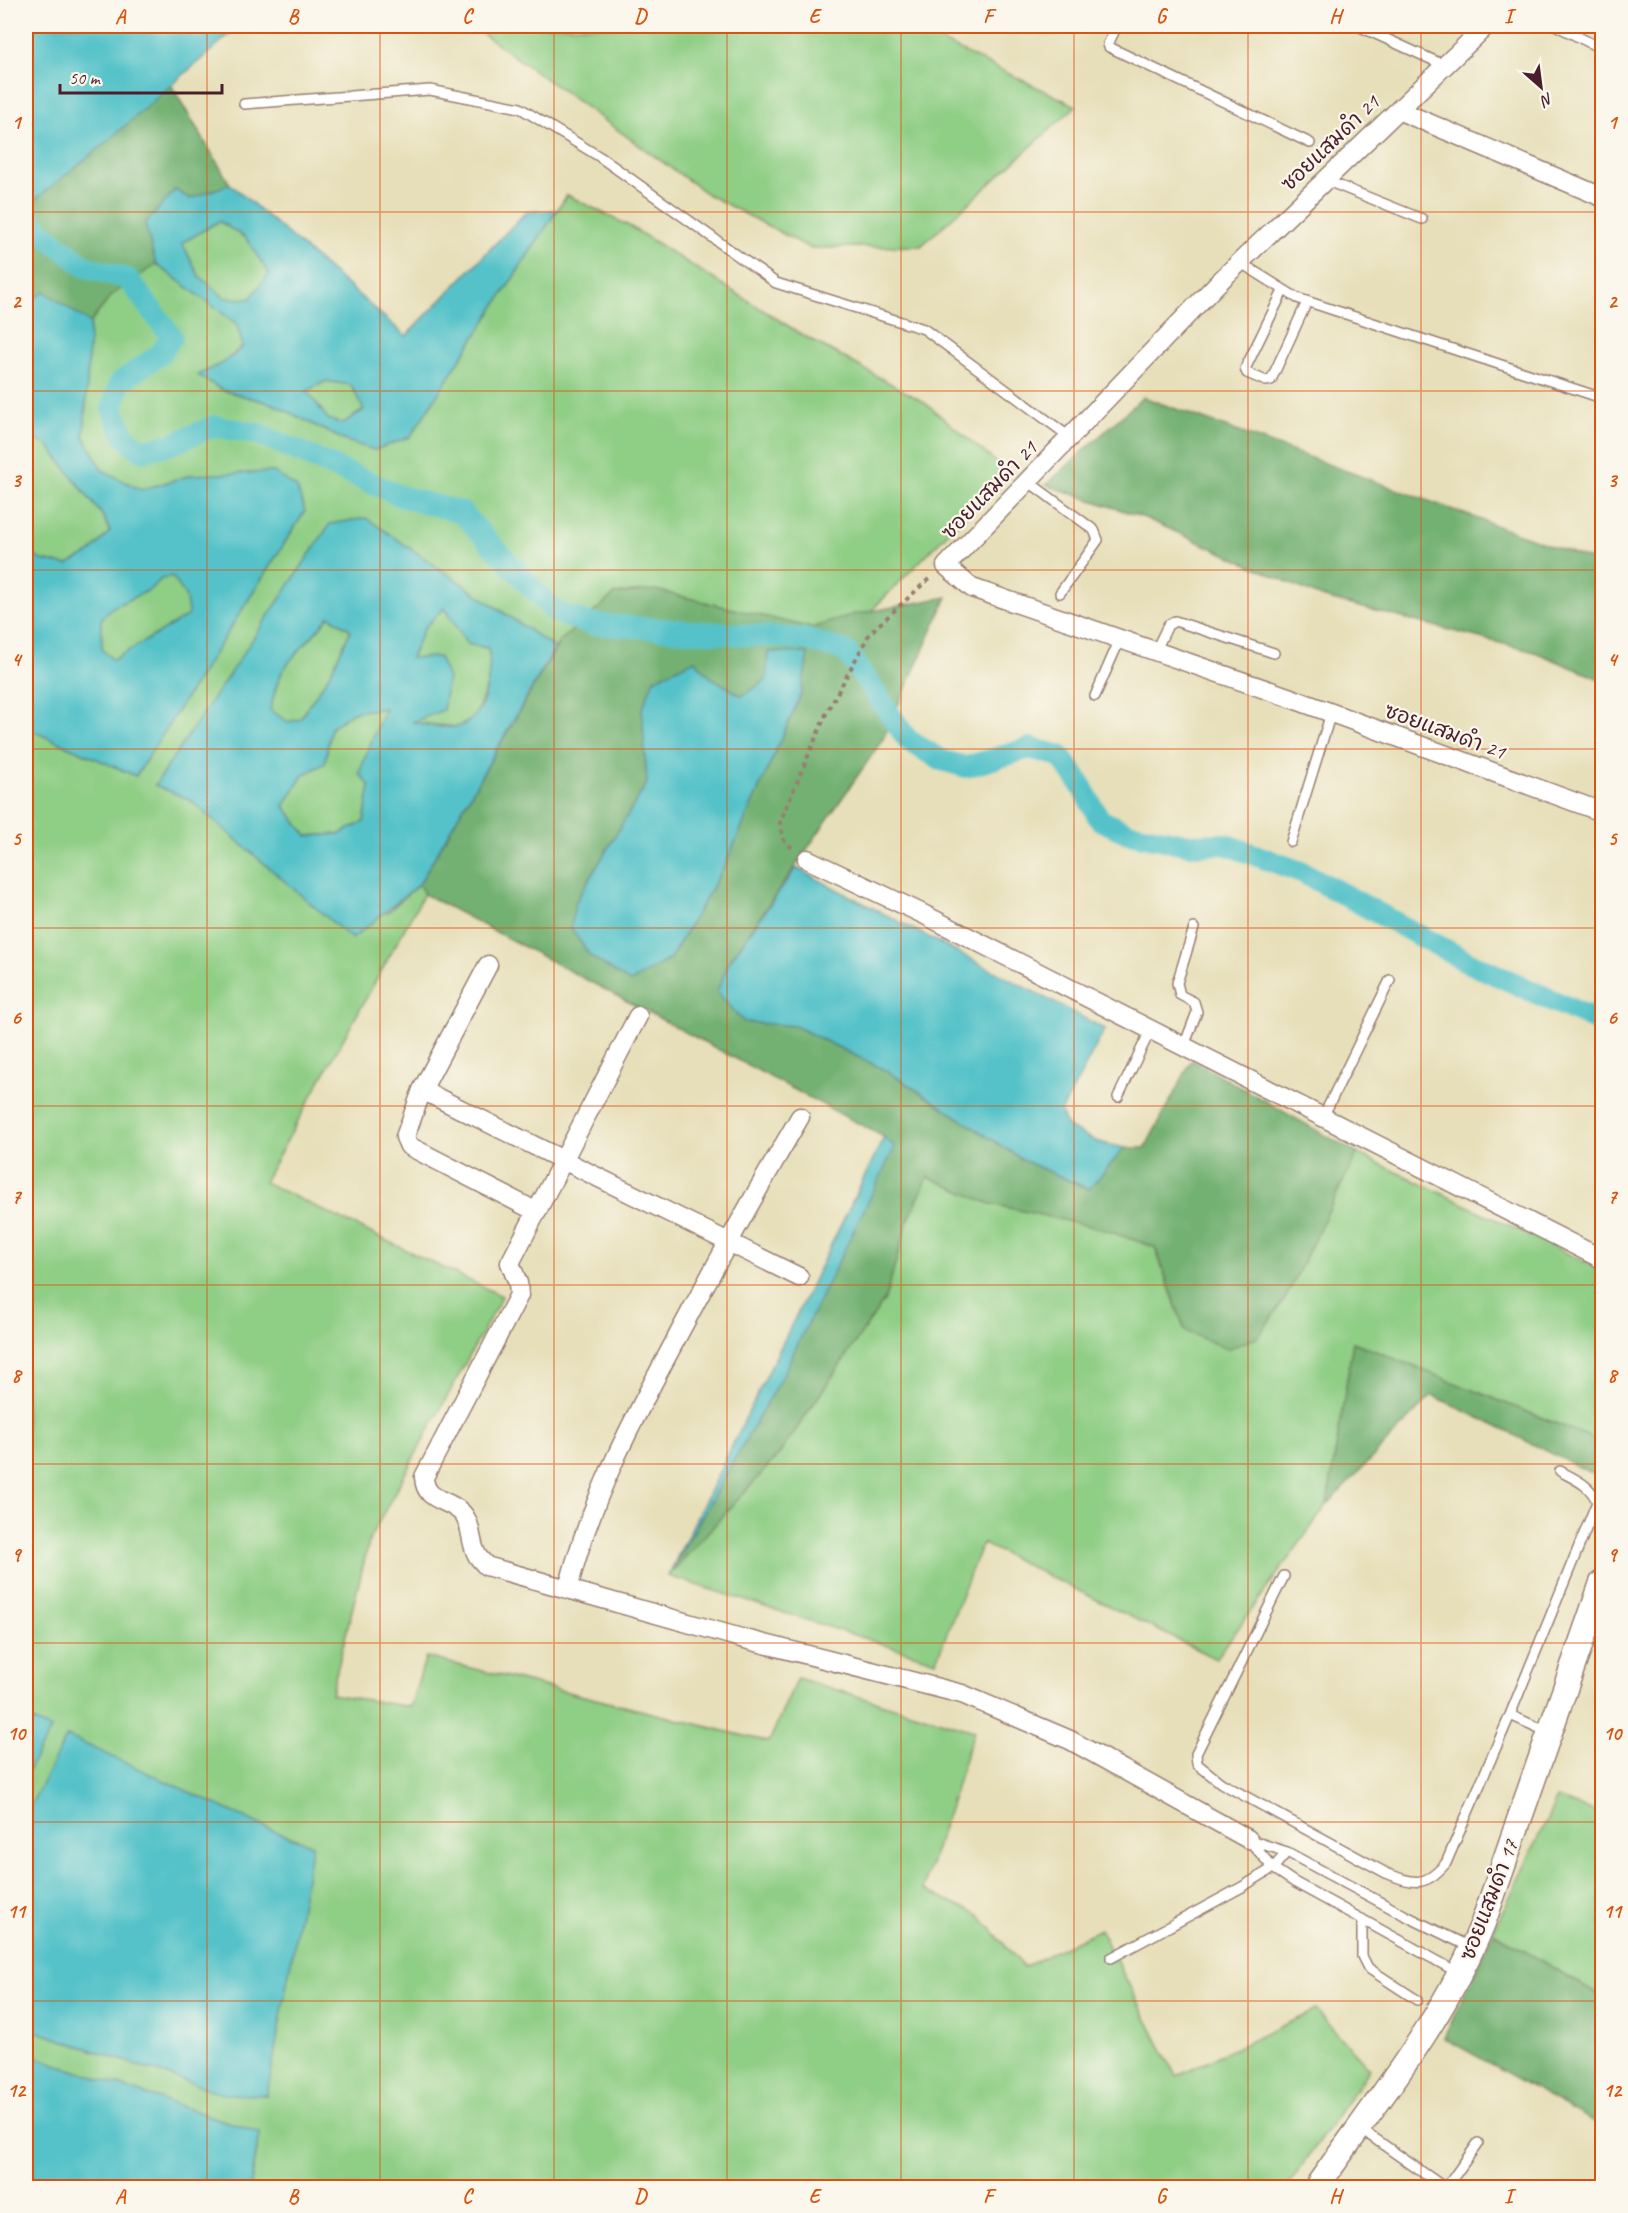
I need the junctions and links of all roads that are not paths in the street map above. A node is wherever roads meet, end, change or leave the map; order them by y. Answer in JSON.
{"nodes":[{"id":1,"x":1118,"y":26,"type":"edge"},
{"id":2,"x":1358,"y":26,"type":"edge"},
{"id":3,"x":1486,"y":26,"type":"edge"},
{"id":4,"x":1557,"y":26,"type":"edge"},
{"id":5,"x":1602,"y":49,"type":"edge"},
{"id":6,"x":1446,"y":66,"type":"junction"},
{"id":7,"x":244,"y":104,"type":"dead end"},
{"id":8,"x":1398,"y":110,"type":"junction"},
{"id":9,"x":1310,"y":143,"type":"dead end"},
{"id":10,"x":1325,"y":180,"type":"junction"},
{"id":11,"x":1602,"y":196,"type":"edge"},
{"id":12,"x":1422,"y":219,"type":"dead end"},
{"id":13,"x":1241,"y":263,"type":"junction"},
{"id":14,"x":1283,"y":291,"type":"junction"},
{"id":15,"x":1307,"y":302,"type":"junction"},
{"id":16,"x":1602,"y":398,"type":"edge"},
{"id":17,"x":1071,"y":438,"type":"junction"},
{"id":18,"x":1029,"y":482,"type":"junction"},
{"id":19,"x":1060,"y":593,"type":"dead end"},
{"id":20,"x":1120,"y":639,"type":"junction"},
{"id":21,"x":1155,"y":651,"type":"junction"},
{"id":22,"x":1274,"y":653,"type":"dead end"},
{"id":23,"x":1095,"y":696,"type":"dead end"},
{"id":24,"x":1331,"y":713,"type":"junction"},
{"id":25,"x":1602,"y":812,"type":"edge"},
{"id":26,"x":1291,"y":842,"type":"dead end"},
{"id":27,"x":807,"y":860,"type":"road end"},
{"id":28,"x":1194,"y":928,"type":"dead end"},
{"id":29,"x":488,"y":964,"type":"dead end"},
{"id":30,"x":1390,"y":980,"type":"dead end"},
{"id":31,"x":638,"y":1016,"type":"dead end"},
{"id":32,"x":1151,"y":1029,"type":"junction"},
{"id":33,"x":1184,"y":1046,"type":"junction"},
{"id":34,"x":422,"y":1090,"type":"junction"},
{"id":35,"x":1118,"y":1097,"type":"dead end"},
{"id":36,"x":800,"y":1117,"type":"dead end"},
{"id":37,"x":1323,"y":1117,"type":"junction"},
{"id":38,"x":563,"y":1160,"type":"junction"},
{"id":39,"x":537,"y":1212,"type":"junction"},
{"id":40,"x":727,"y":1243,"type":"junction"},
{"id":41,"x":1602,"y":1259,"type":"edge"},
{"id":42,"x":799,"y":1278,"type":"dead end"},
{"id":43,"x":1560,"y":1471,"type":"dead end"},
{"id":44,"x":1284,"y":1576,"type":"dead end"},
{"id":45,"x":1602,"y":1583,"type":"edge"},
{"id":46,"x":568,"y":1589,"type":"junction"},
{"id":47,"x":1510,"y":1715,"type":"junction"},
{"id":48,"x":1550,"y":1733,"type":"junction"},
{"id":49,"x":1248,"y":1839,"type":"junction"},
{"id":50,"x":1287,"y":1852,"type":"junction"},
{"id":51,"x":1273,"y":1868,"type":"junction"},
{"id":52,"x":1362,"y":1919,"type":"junction"},
{"id":53,"x":1473,"y":1948,"type":"junction"},
{"id":54,"x":1111,"y":1958,"type":"dead end"},
{"id":55,"x":1461,"y":1974,"type":"junction"},
{"id":56,"x":1418,"y":2000,"type":"dead end"},
{"id":57,"x":1359,"y":2127,"type":"junction"},
{"id":58,"x":1478,"y":2143,"type":"dead end"},
{"id":59,"x":1316,"y":2187,"type":"edge"},
{"id":60,"x":1446,"y":2187,"type":"edge"}],
"edges":[{"from":1,"to":9,"type":"lane"},
{"from":2,"to":6,"type":"lane"},
{"from":3,"to":6,"type":"street","name":"ซอยแสมดำ 21"},
{"from":4,"to":5,"type":"lane"},
{"from":6,"to":8,"type":"street","name":"ซอยแสมดำ 21"},
{"from":7,"to":17,"type":"lane"},
{"from":8,"to":10,"type":"street","name":"ซอยแสมดำ 21"},
{"from":8,"to":11,"type":"street"},
{"from":10,"to":12,"type":"lane"},
{"from":10,"to":13,"type":"street","name":"ซอยแสมดำ 21"},
{"from":13,"to":14,"type":"lane"},
{"from":13,"to":17,"type":"street","name":"ซอยแสมดำ 21"},
{"from":14,"to":15,"type":"lane"},
{"from":14,"to":15,"type":"lane"},
{"from":15,"to":16,"type":"lane"},
{"from":17,"to":18,"type":"street","name":"ซอยแสมดำ 21"},
{"from":18,"to":19,"type":"lane"},
{"from":18,"to":20,"type":"street","name":"ซอยแสมดำ 21"},
{"from":20,"to":21,"type":"street","name":"ซอยแสมดำ 21"},
{"from":20,"to":23,"type":"lane"},
{"from":21,"to":22,"type":"lane"},
{"from":21,"to":24,"type":"street","name":"ซอยแสมดำ 21"},
{"from":24,"to":25,"type":"street","name":"ซอยแสมดำ 21"},
{"from":24,"to":26,"type":"lane"},
{"from":27,"to":32,"type":"street"},
{"from":28,"to":33,"type":"lane"},
{"from":29,"to":34,"type":"street"},
{"from":30,"to":37,"type":"lane"},
{"from":31,"to":38,"type":"street"},
{"from":32,"to":33,"type":"street"},
{"from":32,"to":35,"type":"lane"},
{"from":33,"to":37,"type":"street"},
{"from":34,"to":38,"type":"street"},
{"from":34,"to":39,"type":"street"},
{"from":36,"to":40,"type":"street"},
{"from":37,"to":41,"type":"street"},
{"from":38,"to":39,"type":"street"},
{"from":38,"to":40,"type":"street"},
{"from":39,"to":46,"type":"street"},
{"from":40,"to":42,"type":"street"},
{"from":40,"to":46,"type":"street"},
{"from":43,"to":47,"type":"lane"},
{"from":44,"to":47,"type":"lane"},
{"from":45,"to":48,"type":"street","name":"ซอยแสมดำ 17"},
{"from":46,"to":49,"type":"street"},
{"from":47,"to":48,"type":"lane"},
{"from":48,"to":53,"type":"street","name":"ซอยแสมดำ 17"},
{"from":49,"to":50,"type":"lane"},
{"from":49,"to":51,"type":"lane"},
{"from":50,"to":51,"type":"lane"},
{"from":50,"to":53,"type":"lane"},
{"from":51,"to":52,"type":"lane"},
{"from":51,"to":54,"type":"lane"},
{"from":52,"to":55,"type":"lane"},
{"from":52,"to":56,"type":"lane"},
{"from":53,"to":55,"type":"street","name":"ซอยแสมดำ 17"},
{"from":55,"to":57,"type":"street","name":"ซอยแสมดำ 17"},
{"from":57,"to":59,"type":"street","name":"ซอยแสมดำ 17"},
{"from":57,"to":60,"type":"lane"},
{"from":58,"to":60,"type":"lane"}]}
